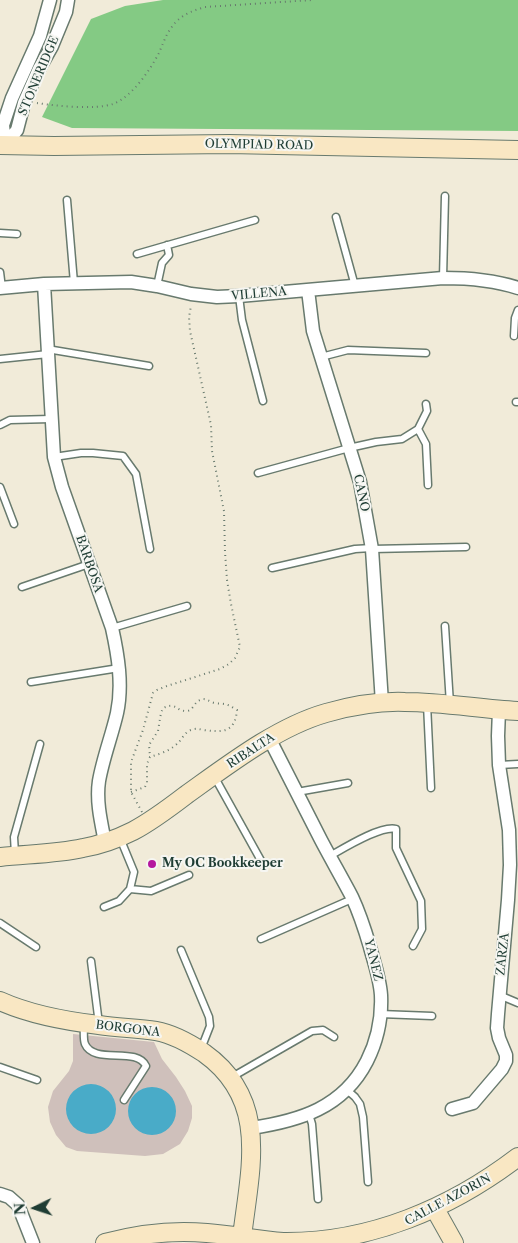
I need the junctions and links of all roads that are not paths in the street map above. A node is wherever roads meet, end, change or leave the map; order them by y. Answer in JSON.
{"nodes":[{"id":1,"x":50,"y":0,"type":"edge"},
{"id":2,"x":68,"y":0,"type":"edge"},
{"id":3,"x":19,"y":100,"type":"junction"},
{"id":4,"x":3,"y":145,"type":"edge"},
{"id":5,"x":518,"y":150,"type":"edge"},
{"id":6,"x":445,"y":196,"type":"dead end"},
{"id":7,"x":67,"y":200,"type":"dead end"},
{"id":8,"x":336,"y":217,"type":"dead end"},
{"id":9,"x":255,"y":220,"type":"dead end"},
{"id":10,"x":0,"y":233,"type":"edge"},
{"id":11,"x":17,"y":234,"type":"dead end"},
{"id":12,"x":167,"y":245,"type":"junction"},
{"id":13,"x":137,"y":254,"type":"dead end"},
{"id":14,"x":0,"y":272,"type":"edge"},
{"id":15,"x":443,"y":278,"type":"junction"},
{"id":16,"x":74,"y":283,"type":"junction"},
{"id":17,"x":44,"y":284,"type":"junction"},
{"id":18,"x":157,"y":286,"type":"junction"},
{"id":19,"x":355,"y":286,"type":"junction"},
{"id":20,"x":1,"y":288,"type":"edge"},
{"id":21,"x":518,"y":288,"type":"edge"},
{"id":22,"x":308,"y":290,"type":"junction"},
{"id":23,"x":239,"y":296,"type":"junction"},
{"id":24,"x":518,"y":310,"type":"edge"},
{"id":25,"x":514,"y":336,"type":"dead end"},
{"id":26,"x":47,"y":351,"type":"junction"},
{"id":27,"x":426,"y":353,"type":"dead end"},
{"id":28,"x":321,"y":357,"type":"junction"},
{"id":29,"x":0,"y":359,"type":"edge"},
{"id":30,"x":149,"y":366,"type":"dead end"},
{"id":31,"x":263,"y":401,"type":"dead end"},
{"id":32,"x":426,"y":404,"type":"dead end"},
{"id":33,"x":51,"y":419,"type":"junction"},
{"id":34,"x":0,"y":426,"type":"edge"},
{"id":35,"x":418,"y":429,"type":"junction"},
{"id":36,"x":349,"y":448,"type":"junction"},
{"id":37,"x":54,"y":457,"type":"junction"},
{"id":38,"x":258,"y":473,"type":"dead end"},
{"id":39,"x":428,"y":485,"type":"dead end"},
{"id":40,"x":0,"y":487,"type":"edge"},
{"id":41,"x":14,"y":524,"type":"dead end"},
{"id":42,"x":466,"y":547,"type":"dead end"},
{"id":43,"x":150,"y":549,"type":"dead end"},
{"id":44,"x":372,"y":549,"type":"junction"},
{"id":45,"x":89,"y":564,"type":"junction"},
{"id":46,"x":272,"y":568,"type":"dead end"},
{"id":47,"x":22,"y":587,"type":"dead end"},
{"id":48,"x":187,"y":606,"type":"dead end"},
{"id":49,"x":445,"y":626,"type":"dead end"},
{"id":50,"x":112,"y":628,"type":"junction"},
{"id":51,"x":119,"y":668,"type":"junction"},
{"id":52,"x":31,"y":682,"type":"dead end"},
{"id":53,"x":382,"y":703,"type":"junction"},
{"id":54,"x":427,"y":703,"type":"junction"},
{"id":55,"x":450,"y":704,"type":"junction"},
{"id":56,"x":499,"y":710,"type":"junction"},
{"id":57,"x":518,"y":711,"type":"edge"},
{"id":58,"x":269,"y":738,"type":"junction"},
{"id":59,"x":40,"y":744,"type":"dead end"},
{"id":60,"x":518,"y":764,"type":"edge"},
{"id":61,"x":499,"y":765,"type":"junction"},
{"id":62,"x":214,"y":775,"type":"junction"},
{"id":63,"x":348,"y":783,"type":"dead end"},
{"id":64,"x":430,"y":788,"type":"dead end"},
{"id":65,"x":296,"y":792,"type":"junction"},
{"id":66,"x":112,"y":840,"type":"junction"},
{"id":67,"x":8,"y":856,"type":"edge"},
{"id":68,"x":330,"y":856,"type":"junction"},
{"id":69,"x":264,"y":866,"type":"dead end"},
{"id":70,"x":189,"y":875,"type":"dead end"},
{"id":71,"x":130,"y":889,"type":"junction"},
{"id":72,"x":352,"y":899,"type":"junction"},
{"id":73,"x":513,"y":901,"type":"edge"},
{"id":74,"x":104,"y":907,"type":"dead end"},
{"id":75,"x":0,"y":923,"type":"edge"},
{"id":76,"x":261,"y":939,"type":"dead end"},
{"id":77,"x":413,"y":946,"type":"dead end"},
{"id":78,"x":36,"y":947,"type":"dead end"},
{"id":79,"x":181,"y":950,"type":"dead end"},
{"id":80,"x":91,"y":961,"type":"dead end"},
{"id":81,"x":499,"y":995,"type":"junction"},
{"id":82,"x":0,"y":1000,"type":"edge"},
{"id":83,"x":518,"y":1003,"type":"edge"},
{"id":84,"x":380,"y":1014,"type":"junction"},
{"id":85,"x":432,"y":1016,"type":"dead end"},
{"id":86,"x":92,"y":1024,"type":"junction"},
{"id":87,"x":334,"y":1037,"type":"dead end"},
{"id":88,"x":201,"y":1051,"type":"junction"},
{"id":89,"x":0,"y":1067,"type":"edge"},
{"id":90,"x":230,"y":1078,"type":"junction"},
{"id":91,"x":37,"y":1080,"type":"dead end"},
{"id":92,"x":347,"y":1090,"type":"junction"},
{"id":93,"x":124,"y":1100,"type":"dead end"},
{"id":94,"x":452,"y":1109,"type":"dead end"},
{"id":95,"x":309,"y":1114,"type":"junction"},
{"id":96,"x":250,"y":1128,"type":"junction"},
{"id":97,"x":518,"y":1157,"type":"edge"},
{"id":98,"x":368,"y":1182,"type":"dead end"},
{"id":99,"x":0,"y":1194,"type":"edge"},
{"id":100,"x":318,"y":1200,"type":"dead end"},
{"id":101,"x":435,"y":1209,"type":"junction"},
{"id":102,"x":242,"y":1237,"type":"junction"},
{"id":103,"x":349,"y":1241,"type":"edge"},
{"id":104,"x":33,"y":1243,"type":"edge"},
{"id":105,"x":106,"y":1243,"type":"edge"},
{"id":106,"x":454,"y":1243,"type":"edge"}],
"edges":[{"from":1,"to":3,"type":"street","name":"STONERIDGE"},
{"from":2,"to":3,"type":"street","name":"STONERIDGE"},
{"from":3,"to":4,"type":"street","name":"STONERIDGE"},
{"from":4,"to":5,"type":"street","name":"OLYMPIAD ROAD"},
{"from":6,"to":15,"type":"lane"},
{"from":7,"to":16,"type":"lane"},
{"from":8,"to":19,"type":"lane"},
{"from":9,"to":12,"type":"lane"},
{"from":10,"to":11,"type":"lane"},
{"from":12,"to":13,"type":"lane"},
{"from":12,"to":18,"type":"lane"},
{"from":14,"to":20,"type":"lane"},
{"from":15,"to":19,"type":"street","name":"VILLENA"},
{"from":15,"to":21,"type":"street","name":"VILLENA"},
{"from":16,"to":17,"type":"street","name":"VILLENA"},
{"from":16,"to":18,"type":"street","name":"VILLENA"},
{"from":17,"to":20,"type":"street","name":"VILLENA"},
{"from":17,"to":26,"type":"street","name":"BARBOSA"},
{"from":18,"to":23,"type":"street","name":"VILLENA"},
{"from":19,"to":22,"type":"street","name":"VILLENA"},
{"from":22,"to":23,"type":"street","name":"VILLENA"},
{"from":22,"to":28,"type":"street","name":"CANO"},
{"from":23,"to":31,"type":"lane"},
{"from":24,"to":25,"type":"lane"},
{"from":26,"to":29,"type":"lane"},
{"from":26,"to":30,"type":"lane"},
{"from":26,"to":33,"type":"street","name":"BARBOSA"},
{"from":27,"to":28,"type":"lane"},
{"from":28,"to":36,"type":"street","name":"CANO"},
{"from":32,"to":35,"type":"lane"},
{"from":33,"to":34,"type":"lane"},
{"from":33,"to":37,"type":"street","name":"BARBOSA"},
{"from":35,"to":36,"type":"lane"},
{"from":35,"to":39,"type":"lane"},
{"from":36,"to":38,"type":"lane"},
{"from":36,"to":44,"type":"street","name":"CANO"},
{"from":37,"to":43,"type":"lane"},
{"from":37,"to":45,"type":"street","name":"BARBOSA"},
{"from":40,"to":41,"type":"lane"},
{"from":42,"to":44,"type":"lane"},
{"from":44,"to":46,"type":"lane"},
{"from":44,"to":53,"type":"street","name":"CANO"},
{"from":45,"to":47,"type":"lane"},
{"from":45,"to":50,"type":"street","name":"BARBOSA"},
{"from":48,"to":50,"type":"lane"},
{"from":49,"to":55,"type":"lane"},
{"from":50,"to":51,"type":"street","name":"BARBOSA"},
{"from":51,"to":52,"type":"lane"},
{"from":51,"to":66,"type":"street","name":"BARBOSA"},
{"from":53,"to":54,"type":"street","name":"RIBALTA"},
{"from":53,"to":58,"type":"street","name":"RIBALTA"},
{"from":54,"to":55,"type":"street","name":"RIBALTA"},
{"from":54,"to":64,"type":"lane"},
{"from":55,"to":56,"type":"street","name":"RIBALTA"},
{"from":56,"to":57,"type":"street","name":"RIBALTA"},
{"from":56,"to":61,"type":"street","name":"ZARZA"},
{"from":58,"to":62,"type":"street","name":"RIBALTA"},
{"from":58,"to":65,"type":"street","name":"YANEZ"},
{"from":59,"to":67,"type":"lane"},
{"from":60,"to":61,"type":"lane"},
{"from":61,"to":73,"type":"street","name":"ZARZA"},
{"from":62,"to":66,"type":"street","name":"RIBALTA"},
{"from":62,"to":69,"type":"lane"},
{"from":63,"to":65,"type":"lane"},
{"from":65,"to":68,"type":"street","name":"YANEZ"},
{"from":66,"to":67,"type":"street","name":"RIBALTA"},
{"from":66,"to":71,"type":"lane"},
{"from":68,"to":72,"type":"street","name":"YANEZ"},
{"from":68,"to":77,"type":"lane"},
{"from":70,"to":71,"type":"lane"},
{"from":71,"to":74,"type":"lane"},
{"from":72,"to":76,"type":"lane"},
{"from":72,"to":84,"type":"street","name":"YANEZ"},
{"from":73,"to":81,"type":"street","name":"ZARZA"},
{"from":75,"to":78,"type":"lane"},
{"from":79,"to":88,"type":"lane"},
{"from":80,"to":86,"type":"lane"},
{"from":81,"to":83,"type":"lane"},
{"from":81,"to":94,"type":"street","name":"ZARZA"},
{"from":82,"to":86,"type":"street","name":"BORGONA"},
{"from":84,"to":85,"type":"lane"},
{"from":84,"to":92,"type":"street","name":"YANEZ"},
{"from":86,"to":88,"type":"street","name":"BORGONA"},
{"from":86,"to":93,"type":"lane"},
{"from":87,"to":90,"type":"lane"},
{"from":88,"to":90,"type":"street","name":"BORGONA"},
{"from":89,"to":91,"type":"lane"},
{"from":90,"to":96,"type":"street","name":"BORGONA"},
{"from":92,"to":95,"type":"street","name":"YANEZ"},
{"from":92,"to":98,"type":"lane"},
{"from":95,"to":96,"type":"street","name":"YANEZ"},
{"from":95,"to":100,"type":"lane"},
{"from":96,"to":102,"type":"street","name":"BORGONA"},
{"from":97,"to":101,"type":"street","name":"CALLE AZORIN"},
{"from":99,"to":104,"type":"street"},
{"from":101,"to":103,"type":"street","name":"CALLE AZORIN"},
{"from":101,"to":106,"type":"street"},
{"from":102,"to":103,"type":"street","name":"CALLE AZORIN"},
{"from":102,"to":105,"type":"street","name":"CALLE AZORIN"}]}
